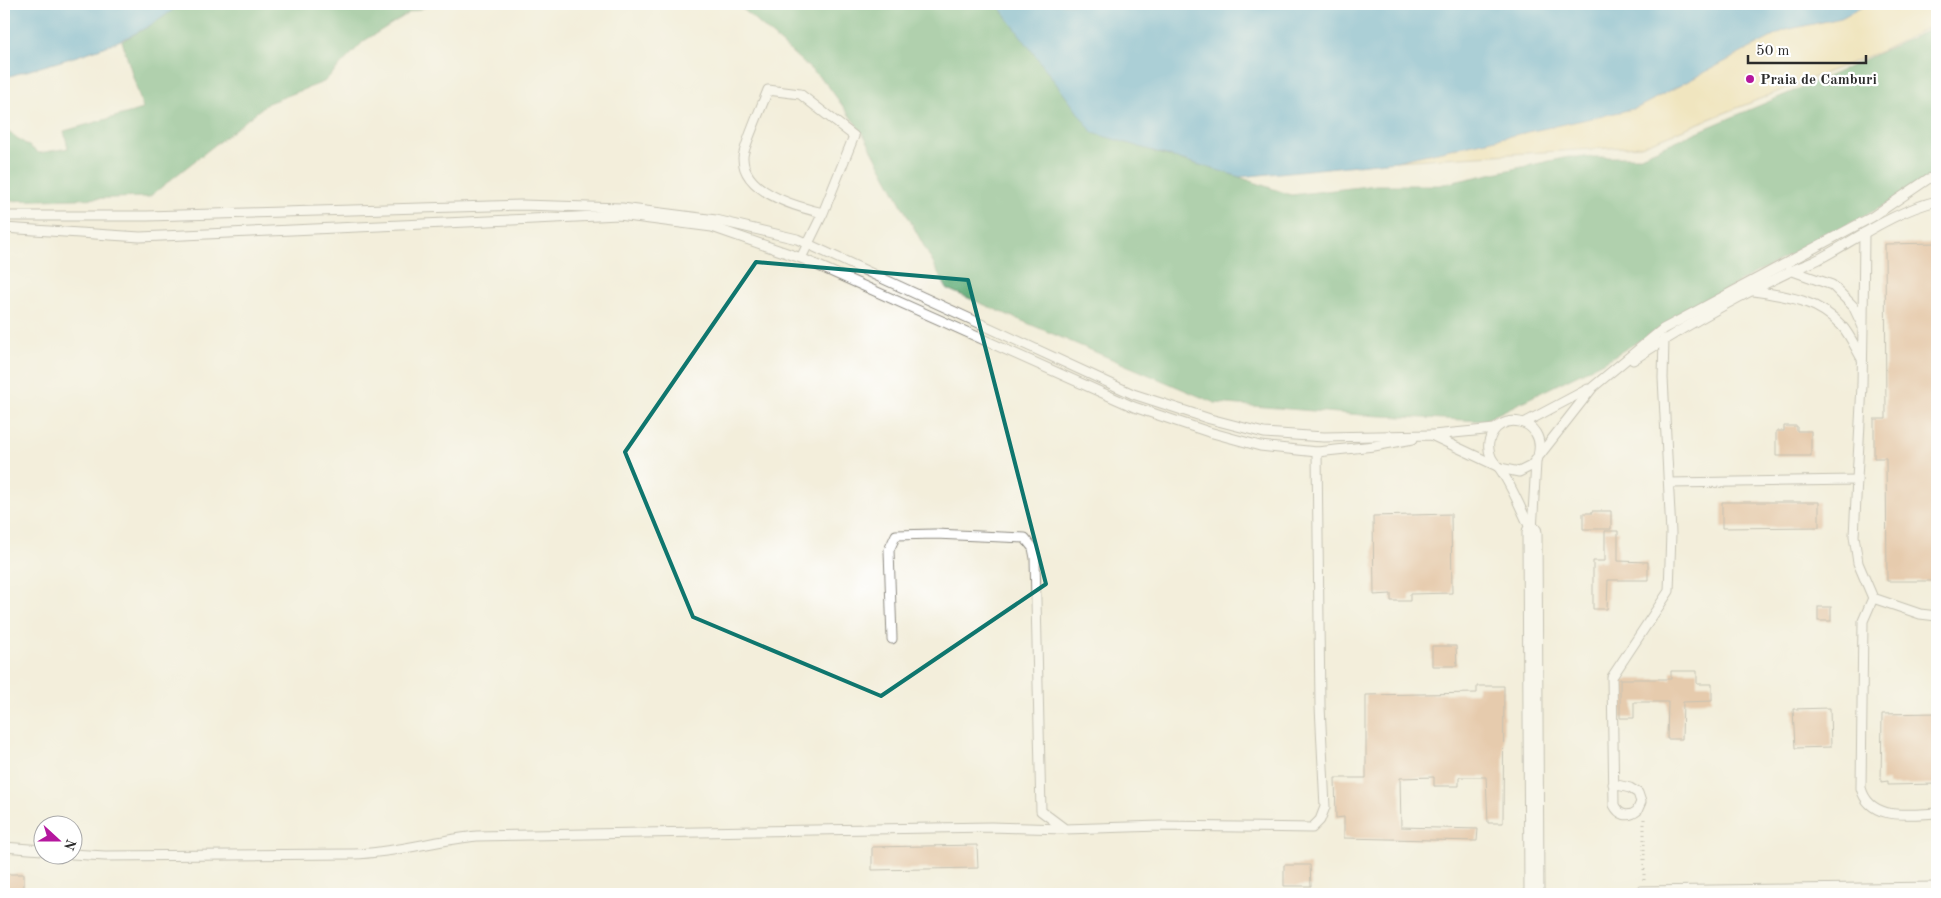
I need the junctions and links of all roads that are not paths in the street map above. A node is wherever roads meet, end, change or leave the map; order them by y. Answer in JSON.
{"nodes":[{"id":1,"x":1937,"y":177,"type":"edge"},
{"id":2,"x":1937,"y":202,"type":"edge"},
{"id":3,"x":823,"y":213,"type":"junction"},
{"id":4,"x":4,"y":216,"type":"edge"},
{"id":5,"x":4,"y":228,"type":"edge"},
{"id":6,"x":1864,"y":233,"type":"junction"},
{"id":7,"x":808,"y":244,"type":"junction"},
{"id":8,"x":801,"y":258,"type":"junction"},
{"id":9,"x":1778,"y":267,"type":"junction"},
{"id":10,"x":1792,"y":270,"type":"junction"},
{"id":11,"x":1754,"y":291,"type":"junction"},
{"id":12,"x":1863,"y":326,"type":"junction"},
{"id":13,"x":1664,"y":339,"type":"junction"},
{"id":14,"x":1862,"y":360,"type":"junction"},
{"id":15,"x":1593,"y":387,"type":"junction"},
{"id":16,"x":1524,"y":423,"type":"junction"},
{"id":17,"x":1496,"y":429,"type":"junction"},
{"id":18,"x":1431,"y":435,"type":"junction"},
{"id":19,"x":1317,"y":452,"type":"junction"},
{"id":20,"x":1537,"y":459,"type":"junction"},
{"id":21,"x":1498,"y":467,"type":"junction"},
{"id":22,"x":1857,"y":480,"type":"junction"},
{"id":23,"x":1669,"y":482,"type":"junction"},
{"id":24,"x":1532,"y":532,"type":"junction"},
{"id":25,"x":1873,"y":598,"type":"junction"},
{"id":26,"x":1937,"y":616,"type":"edge"},
{"id":27,"x":892,"y":639,"type":"dead end"},
{"id":28,"x":1613,"y":784,"type":"dead end"},
{"id":29,"x":1937,"y":814,"type":"edge"},
{"id":30,"x":1065,"y":829,"type":"junction"},
{"id":31,"x":4,"y":847,"type":"edge"},
{"id":32,"x":32,"y":849,"type":"edge"},
{"id":33,"x":82,"y":855,"type":"edge"},
{"id":34,"x":1642,"y":886,"type":"road end"},
{"id":35,"x":1937,"y":887,"type":"edge"},
{"id":36,"x":1534,"y":894,"type":"edge"}],
"edges":[{"from":1,"to":9,"type":"lane"},
{"from":2,"to":6,"type":"lane"},
{"from":3,"to":3,"type":"lane"},
{"from":3,"to":7,"type":"lane"},
{"from":4,"to":7,"type":"lane"},
{"from":5,"to":8,"type":"lane"},
{"from":6,"to":10,"type":"lane"},
{"from":6,"to":12,"type":"lane"},
{"from":7,"to":8,"type":"lane"},
{"from":7,"to":18,"type":"lane"},
{"from":8,"to":19,"type":"lane"},
{"from":9,"to":10,"type":"lane"},
{"from":9,"to":15,"type":"lane"},
{"from":10,"to":11,"type":"lane"},
{"from":10,"to":12,"type":"lane"},
{"from":11,"to":13,"type":"lane"},
{"from":11,"to":14,"type":"lane"},
{"from":12,"to":14,"type":"lane"},
{"from":13,"to":15,"type":"lane"},
{"from":13,"to":23,"type":"lane"},
{"from":14,"to":22,"type":"lane"},
{"from":15,"to":16,"type":"lane"},
{"from":15,"to":20,"type":"lane"},
{"from":16,"to":17,"type":"lane"},
{"from":16,"to":20,"type":"lane"},
{"from":17,"to":18,"type":"lane"},
{"from":17,"to":21,"type":"lane"},
{"from":18,"to":19,"type":"lane"},
{"from":18,"to":21,"type":"lane"},
{"from":19,"to":30,"type":"lane"},
{"from":20,"to":21,"type":"lane"},
{"from":20,"to":24,"type":"lane"},
{"from":21,"to":24,"type":"lane"},
{"from":22,"to":23,"type":"lane"},
{"from":22,"to":25,"type":"lane"},
{"from":23,"to":28,"type":"lane"},
{"from":24,"to":36,"type":"street"},
{"from":25,"to":26,"type":"lane"},
{"from":25,"to":29,"type":"lane"},
{"from":27,"to":30,"type":"lane"},
{"from":30,"to":33,"type":"lane"},
{"from":31,"to":32,"type":"lane"},
{"from":34,"to":35,"type":"lane"}]}
